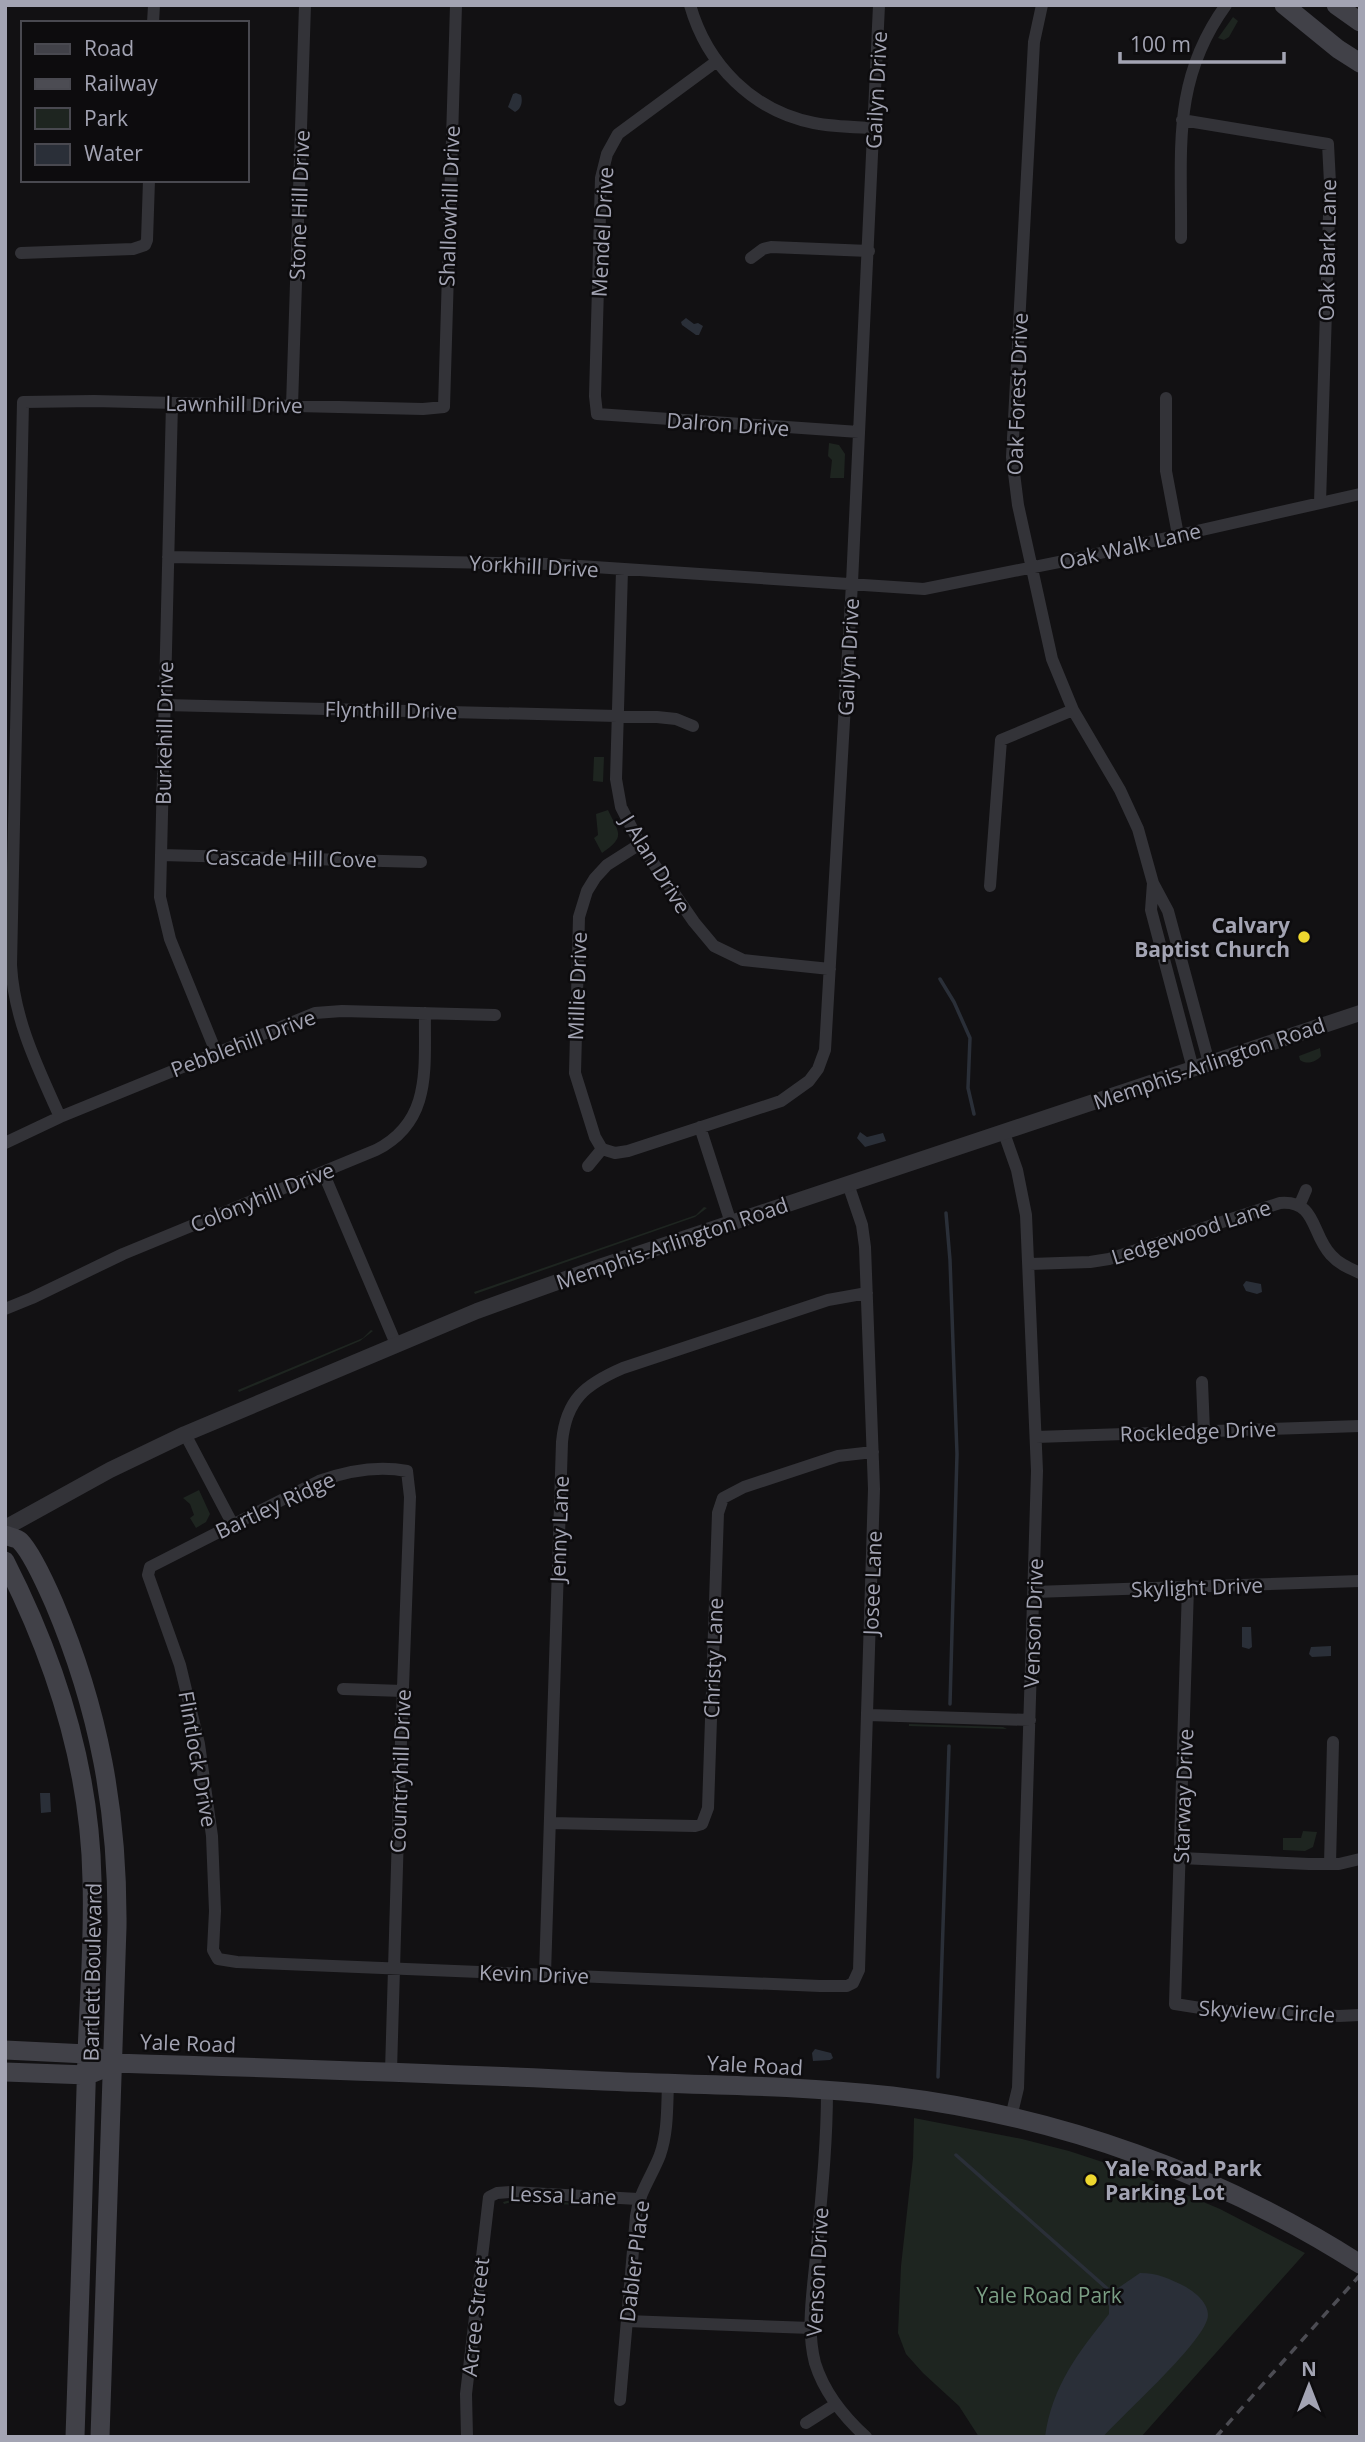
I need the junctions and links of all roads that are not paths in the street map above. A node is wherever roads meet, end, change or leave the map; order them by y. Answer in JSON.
{"nodes":[{"id":1,"x":305,"y":5,"type":"edge"},
{"id":2,"x":456,"y":5,"type":"edge"},
{"id":3,"x":691,"y":5,"type":"edge"},
{"id":4,"x":879,"y":5,"type":"edge"},
{"id":5,"x":1042,"y":5,"type":"edge"},
{"id":6,"x":1226,"y":5,"type":"edge"},
{"id":7,"x":1284,"y":5,"type":"edge"},
{"id":8,"x":1336,"y":5,"type":"edge"},
{"id":9,"x":1360,"y":22,"type":"edge"},
{"id":10,"x":717,"y":61,"type":"junction"},
{"id":11,"x":1360,"y":63,"type":"edge"},
{"id":12,"x":1182,"y":120,"type":"junction"},
{"id":13,"x":874,"y":128,"type":"junction"},
{"id":14,"x":149,"y":182,"type":"edge"},
{"id":15,"x":1181,"y":238,"type":"dead end"},
{"id":16,"x":869,"y":251,"type":"junction"},
{"id":17,"x":21,"y":253,"type":"dead end"},
{"id":18,"x":751,"y":258,"type":"dead end"},
{"id":19,"x":1166,"y":398,"type":"dead end"},
{"id":20,"x":173,"y":403,"type":"junction"},
{"id":21,"x":292,"y":405,"type":"junction"},
{"id":22,"x":444,"y":407,"type":"joint"},
{"id":23,"x":597,"y":414,"type":"joint"},
{"id":24,"x":859,"y":432,"type":"junction"},
{"id":25,"x":1360,"y":494,"type":"edge"},
{"id":26,"x":1320,"y":503,"type":"junction"},
{"id":27,"x":1178,"y":534,"type":"junction"},
{"id":28,"x":168,"y":557,"type":"junction"},
{"id":29,"x":1032,"y":568,"type":"junction"},
{"id":30,"x":622,"y":570,"type":"junction"},
{"id":31,"x":852,"y":583,"type":"junction"},
{"id":32,"x":899,"y":586,"type":"joint"},
{"id":33,"x":165,"y":705,"type":"junction"},
{"id":34,"x":1073,"y":710,"type":"junction"},
{"id":35,"x":618,"y":716,"type":"junction"},
{"id":36,"x":693,"y":726,"type":"dead end"},
{"id":37,"x":640,"y":844,"type":"junction"},
{"id":38,"x":161,"y":855,"type":"junction"},
{"id":39,"x":421,"y":862,"type":"dead end"},
{"id":40,"x":1153,"y":883,"type":"junction"},
{"id":41,"x":990,"y":886,"type":"dead end"},
{"id":42,"x":830,"y":969,"type":"junction"},
{"id":43,"x":425,"y":1013,"type":"junction"},
{"id":44,"x":1360,"y":1013,"type":"edge"},
{"id":45,"x":495,"y":1015,"type":"dead end"},
{"id":46,"x":216,"y":1052,"type":"junction"},
{"id":47,"x":1209,"y":1063,"type":"junction"},
{"id":48,"x":1193,"y":1069,"type":"junction"},
{"id":49,"x":60,"y":1117,"type":"junction"},
{"id":50,"x":700,"y":1127,"type":"junction"},
{"id":51,"x":1003,"y":1133,"type":"junction"},
{"id":52,"x":5,"y":1143,"type":"edge"},
{"id":53,"x":601,"y":1149,"type":"junction"},
{"id":54,"x":588,"y":1166,"type":"dead end"},
{"id":55,"x":323,"y":1172,"type":"junction"},
{"id":56,"x":848,"y":1184,"type":"junction"},
{"id":57,"x":1306,"y":1190,"type":"dead end"},
{"id":58,"x":1300,"y":1204,"type":"junction"},
{"id":59,"x":731,"y":1223,"type":"junction"},
{"id":60,"x":1030,"y":1264,"type":"junction"},
{"id":61,"x":1360,"y":1273,"type":"edge"},
{"id":62,"x":867,"y":1293,"type":"junction"},
{"id":63,"x":5,"y":1308,"type":"edge"},
{"id":64,"x":396,"y":1344,"type":"junction"},
{"id":65,"x":1202,"y":1382,"type":"dead end"},
{"id":66,"x":1360,"y":1426,"type":"edge"},
{"id":67,"x":1204,"y":1431,"type":"junction"},
{"id":68,"x":185,"y":1434,"type":"junction"},
{"id":69,"x":1036,"y":1437,"type":"junction"},
{"id":70,"x":873,"y":1452,"type":"junction"},
{"id":71,"x":407,"y":1471,"type":"joint"},
{"id":72,"x":232,"y":1524,"type":"junction"},
{"id":73,"x":5,"y":1528,"type":"edge"},
{"id":74,"x":5,"y":1535,"type":"edge"},
{"id":75,"x":5,"y":1561,"type":"edge"},
{"id":76,"x":150,"y":1567,"type":"joint"},
{"id":77,"x":1360,"y":1581,"type":"edge"},
{"id":78,"x":1188,"y":1587,"type":"junction"},
{"id":79,"x":1034,"y":1592,"type":"junction"},
{"id":80,"x":343,"y":1689,"type":"dead end"},
{"id":81,"x":403,"y":1691,"type":"junction"},
{"id":82,"x":867,"y":1715,"type":"junction"},
{"id":83,"x":1030,"y":1720,"type":"junction"},
{"id":84,"x":1333,"y":1742,"type":"dead end"},
{"id":85,"x":108,"y":1779,"type":"junction"},
{"id":86,"x":82,"y":1783,"type":"junction"},
{"id":87,"x":550,"y":1823,"type":"junction"},
{"id":88,"x":1181,"y":1858,"type":"junction"},
{"id":89,"x":1360,"y":1860,"type":"edge"},
{"id":90,"x":1330,"y":1864,"type":"junction"},
{"id":91,"x":216,"y":1956,"type":"joint"},
{"id":92,"x":394,"y":1968,"type":"junction"},
{"id":93,"x":545,"y":1974,"type":"junction"},
{"id":94,"x":853,"y":1983,"type":"joint"},
{"id":95,"x":1175,"y":2004,"type":"joint"},
{"id":96,"x":1360,"y":2015,"type":"edge"},
{"id":97,"x":5,"y":2050,"type":"edge"},
{"id":98,"x":87,"y":2054,"type":"junction"},
{"id":99,"x":114,"y":2063,"type":"junction"},
{"id":100,"x":391,"y":2071,"type":"junction"},
{"id":101,"x":5,"y":2072,"type":"edge"},
{"id":102,"x":88,"y":2075,"type":"junction"},
{"id":103,"x":668,"y":2084,"type":"junction"},
{"id":104,"x":827,"y":2091,"type":"junction"},
{"id":105,"x":1011,"y":2117,"type":"junction"},
{"id":106,"x":489,"y":2197,"type":"joint"},
{"id":107,"x":638,"y":2199,"type":"junction"},
{"id":108,"x":1360,"y":2264,"type":"edge"},
{"id":109,"x":80,"y":2283,"type":"junction"},
{"id":110,"x":106,"y":2283,"type":"junction"},
{"id":111,"x":627,"y":2321,"type":"junction"},
{"id":112,"x":811,"y":2328,"type":"junction"},
{"id":113,"x":620,"y":2400,"type":"dead end"},
{"id":114,"x":836,"y":2404,"type":"junction"},
{"id":115,"x":806,"y":2423,"type":"dead end"},
{"id":116,"x":75,"y":2437,"type":"edge"},
{"id":117,"x":100,"y":2437,"type":"edge"},
{"id":118,"x":467,"y":2437,"type":"edge"},
{"id":119,"x":866,"y":2437,"type":"edge"}],
"edges":[{"from":1,"to":21,"type":"street","name":"Stone Hill Drive"},
{"from":2,"to":22,"type":"street","name":"Shallowhill Drive"},
{"from":3,"to":10,"type":"street"},
{"from":4,"to":13,"type":"street","name":"Gailyn Drive"},
{"from":5,"to":29,"type":"street","name":"Oak Forest Drive"},
{"from":6,"to":12,"type":"street"},
{"from":7,"to":11,"type":"main road"},
{"from":8,"to":9,"type":"main road"},
{"from":10,"to":13,"type":"street"},
{"from":10,"to":23,"type":"street","name":"Mendel Drive"},
{"from":12,"to":15,"type":"street"},
{"from":12,"to":26,"type":"street","name":"Oak Bark Lane"},
{"from":13,"to":16,"type":"street","name":"Gailyn Drive"},
{"from":14,"to":17,"type":"street"},
{"from":16,"to":18,"type":"street"},
{"from":16,"to":24,"type":"street","name":"Gailyn Drive"},
{"from":19,"to":27,"type":"street"},
{"from":20,"to":21,"type":"street","name":"Lawnhill Drive"},
{"from":20,"to":28,"type":"street","name":"Burkehill Drive"},
{"from":20,"to":49,"type":"street","name":"Lawnhill Drive"},
{"from":21,"to":22,"type":"street","name":"Lawnhill Drive"},
{"from":23,"to":24,"type":"street","name":"Dalron Drive"},
{"from":24,"to":31,"type":"street","name":"Gailyn Drive"},
{"from":25,"to":26,"type":"street","name":"Oak Walk Lane"},
{"from":26,"to":27,"type":"street","name":"Oak Walk Lane"},
{"from":27,"to":29,"type":"street","name":"Oak Walk Lane"},
{"from":28,"to":30,"type":"street","name":"Yorkhill Drive"},
{"from":28,"to":33,"type":"street","name":"Burkehill Drive"},
{"from":29,"to":32,"type":"street","name":"Oak Walk Lane"},
{"from":29,"to":34,"type":"street","name":"Oak Forest Drive"},
{"from":30,"to":31,"type":"street","name":"Yorkhill Drive"},
{"from":30,"to":35,"type":"street","name":"J Alan Drive"},
{"from":31,"to":32,"type":"street","name":"Yorkhill Drive"},
{"from":31,"to":42,"type":"street","name":"Gailyn Drive"},
{"from":33,"to":35,"type":"street","name":"Flynthill Drive"},
{"from":33,"to":38,"type":"street","name":"Burkehill Drive"},
{"from":34,"to":40,"type":"street","name":"Oak Forest Drive"},
{"from":34,"to":41,"type":"street"},
{"from":35,"to":36,"type":"street","name":"Flynthill Drive"},
{"from":35,"to":37,"type":"street","name":"J Alan Drive"},
{"from":37,"to":42,"type":"street","name":"J Alan Drive"},
{"from":37,"to":53,"type":"street","name":"Millie Drive"},
{"from":38,"to":39,"type":"street","name":"Cascade Hill Cove"},
{"from":38,"to":46,"type":"street","name":"Burkehill Drive"},
{"from":40,"to":47,"type":"street","name":"Oak Forest Drive"},
{"from":40,"to":48,"type":"street","name":"Oak Forest Drive"},
{"from":42,"to":50,"type":"street","name":"Gailyn Drive"},
{"from":43,"to":45,"type":"street","name":"Pebblehill Drive"},
{"from":43,"to":46,"type":"street","name":"Pebblehill Drive"},
{"from":43,"to":55,"type":"street","name":"Colonyhill Drive"},
{"from":44,"to":47,"type":"street","name":"Memphis-Arlington Road"},
{"from":46,"to":49,"type":"street","name":"Pebblehill Drive"},
{"from":47,"to":48,"type":"street","name":"Memphis-Arlington Road"},
{"from":48,"to":51,"type":"street","name":"Memphis-Arlington Road"},
{"from":49,"to":52,"type":"street","name":"Pebblehill Drive"},
{"from":50,"to":53,"type":"street","name":"Gailyn Drive"},
{"from":50,"to":59,"type":"street"},
{"from":51,"to":56,"type":"street","name":"Memphis-Arlington Road"},
{"from":51,"to":60,"type":"street","name":"Venson Drive"},
{"from":53,"to":54,"type":"street"},
{"from":55,"to":63,"type":"street","name":"Colonyhill Drive"},
{"from":55,"to":64,"type":"street"},
{"from":56,"to":59,"type":"street","name":"Memphis-Arlington Road"},
{"from":56,"to":62,"type":"street","name":"Josee Lane"},
{"from":57,"to":58,"type":"street"},
{"from":58,"to":60,"type":"street","name":"Ledgewood Lane"},
{"from":58,"to":61,"type":"street","name":"Ledgewood Lane"},
{"from":59,"to":64,"type":"street","name":"Memphis-Arlington Road"},
{"from":60,"to":69,"type":"street","name":"Venson Drive"},
{"from":62,"to":70,"type":"street","name":"Josee Lane"},
{"from":62,"to":87,"type":"street","name":"Jenny Lane"},
{"from":64,"to":68,"type":"street","name":"Memphis-Arlington Road"},
{"from":65,"to":67,"type":"street"},
{"from":66,"to":67,"type":"street","name":"Rockledge Drive"},
{"from":67,"to":69,"type":"street","name":"Rockledge Drive"},
{"from":68,"to":72,"type":"street"},
{"from":68,"to":73,"type":"street","name":"Memphis-Arlington Road"},
{"from":69,"to":79,"type":"street","name":"Venson Drive"},
{"from":70,"to":82,"type":"street","name":"Josee Lane"},
{"from":70,"to":87,"type":"street","name":"Christy Lane"},
{"from":71,"to":72,"type":"street","name":"Bartley Ridge"},
{"from":71,"to":81,"type":"street","name":"Countryhill Drive"},
{"from":72,"to":76,"type":"street","name":"Bartley Ridge"},
{"from":74,"to":85,"type":"main road","name":"Bartlett Boulevard"},
{"from":75,"to":86,"type":"main road","name":"Bartlett Boulevard"},
{"from":76,"to":91,"type":"street","name":"Flintlock Drive"},
{"from":77,"to":78,"type":"street","name":"Skylight Drive"},
{"from":78,"to":79,"type":"street","name":"Skylight Drive"},
{"from":78,"to":88,"type":"street","name":"Starway Drive"},
{"from":79,"to":83,"type":"street","name":"Venson Drive"},
{"from":80,"to":81,"type":"street"},
{"from":81,"to":92,"type":"street","name":"Countryhill Drive"},
{"from":82,"to":83,"type":"street"},
{"from":82,"to":94,"type":"street","name":"Josee Lane"},
{"from":83,"to":105,"type":"street","name":"Venson Drive"},
{"from":84,"to":90,"type":"street"},
{"from":85,"to":86,"type":"main road"},
{"from":85,"to":99,"type":"main road","name":"Bartlett Boulevard"},
{"from":86,"to":98,"type":"main road","name":"Bartlett Boulevard"},
{"from":87,"to":93,"type":"street","name":"Jenny Lane"},
{"from":88,"to":90,"type":"street"},
{"from":88,"to":95,"type":"street","name":"Starway Drive"},
{"from":89,"to":90,"type":"street"},
{"from":91,"to":92,"type":"street","name":"Kevin Drive"},
{"from":92,"to":93,"type":"street","name":"Kevin Drive"},
{"from":92,"to":100,"type":"street","name":"Countryhill Drive"},
{"from":93,"to":94,"type":"street","name":"Kevin Drive"},
{"from":95,"to":96,"type":"street","name":"Skyview Circle"},
{"from":97,"to":98,"type":"main road","name":"Yale Road"},
{"from":98,"to":99,"type":"main road","name":"Yale Road"},
{"from":98,"to":102,"type":"main road","name":"Bartlett Boulevard"},
{"from":99,"to":100,"type":"main road","name":"Yale Road"},
{"from":99,"to":102,"type":"main road","name":"Yale Road"},
{"from":99,"to":110,"type":"main road","name":"Bartlett Boulevard"},
{"from":100,"to":103,"type":"main road","name":"Yale Road"},
{"from":101,"to":102,"type":"main road","name":"Yale Road"},
{"from":102,"to":109,"type":"main road","name":"Bartlett Boulevard"},
{"from":103,"to":104,"type":"main road","name":"Yale Road"},
{"from":103,"to":107,"type":"street","name":"Dabler Place"},
{"from":104,"to":105,"type":"main road","name":"Yale Road"},
{"from":104,"to":112,"type":"street","name":"Venson Drive"},
{"from":105,"to":108,"type":"main road","name":"Yale Road"},
{"from":106,"to":107,"type":"street","name":"Lessa Lane"},
{"from":106,"to":118,"type":"street","name":"Acree Street"},
{"from":107,"to":111,"type":"street","name":"Dabler Place"},
{"from":109,"to":110,"type":"main road"},
{"from":109,"to":116,"type":"main road","name":"Bartlett Boulevard"},
{"from":110,"to":117,"type":"main road","name":"Bartlett Boulevard"},
{"from":111,"to":112,"type":"street"},
{"from":111,"to":113,"type":"street","name":"Dabler Place"},
{"from":112,"to":114,"type":"street","name":"Venson Drive"},
{"from":114,"to":115,"type":"street"},
{"from":114,"to":119,"type":"street","name":"Venson Drive"}]}
